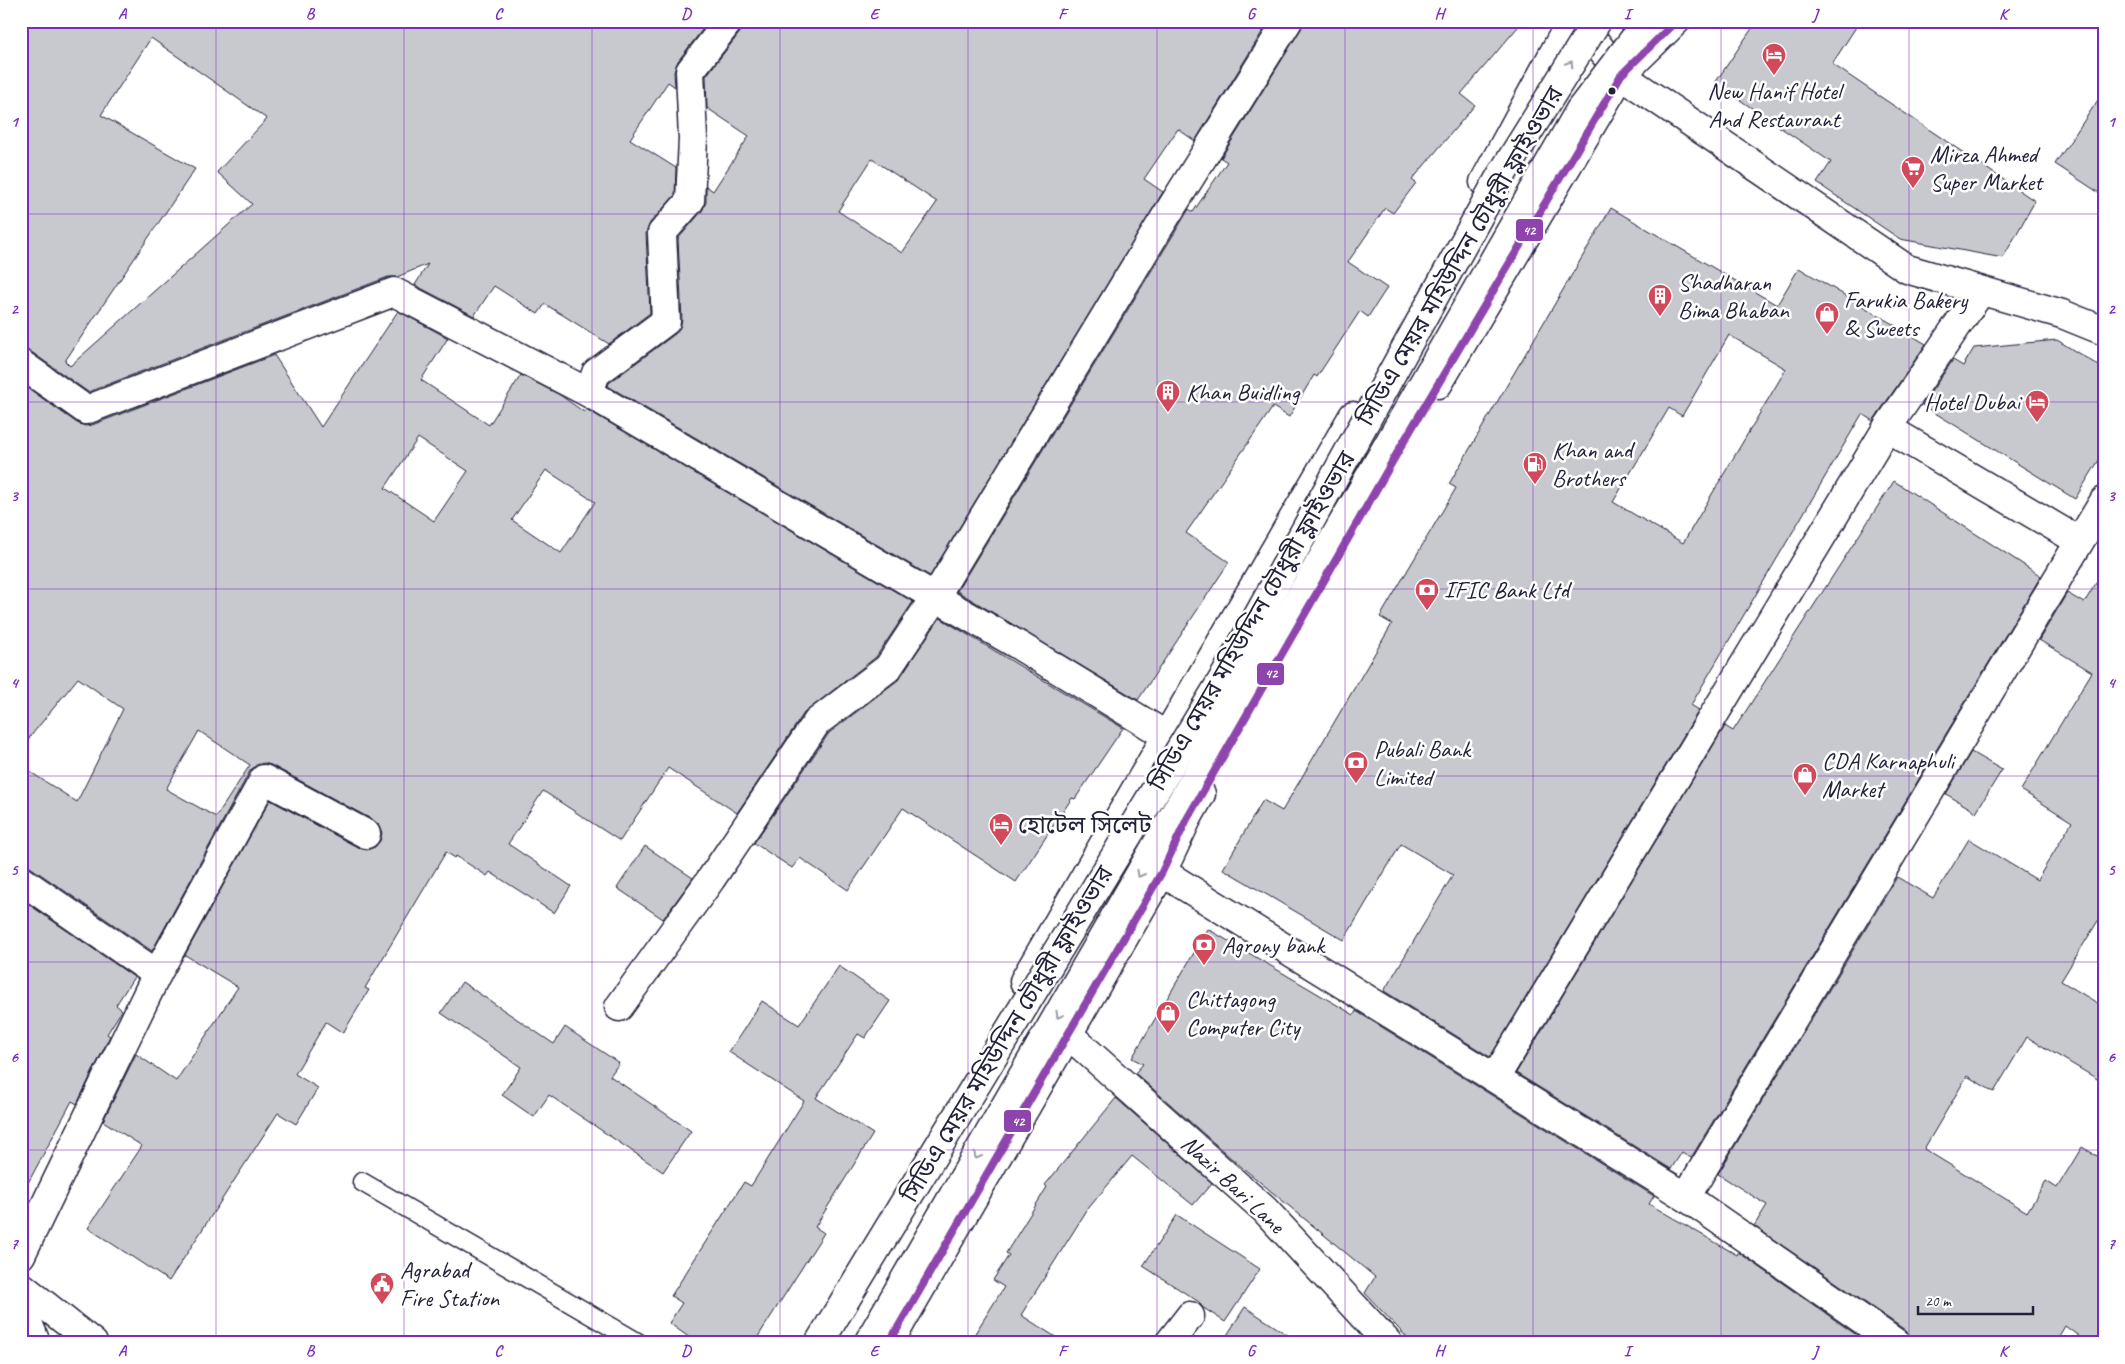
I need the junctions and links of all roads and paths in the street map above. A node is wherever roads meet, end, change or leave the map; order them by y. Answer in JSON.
{"nodes":[{"id":1,"x":729,"y":21,"type":"edge"},
{"id":2,"x":1288,"y":21,"type":"edge"},
{"id":3,"x":1571,"y":21,"type":"edge"},
{"id":4,"x":1579,"y":21,"type":"edge"},
{"id":5,"x":1597,"y":21,"type":"edge"},
{"id":6,"x":1648,"y":21,"type":"edge"},
{"id":7,"x":1676,"y":21,"type":"edge"},
{"id":8,"x":1621,"y":74,"type":"junction"},
{"id":9,"x":1981,"y":291,"type":"junction"},
{"id":10,"x":2104,"y":332,"type":"edge"},
{"id":11,"x":21,"y":364,"type":"edge"},
{"id":12,"x":589,"y":393,"type":"junction"},
{"id":13,"x":1887,"y":428,"type":"junction"},
{"id":14,"x":2104,"y":501,"type":"edge"},
{"id":15,"x":2079,"y":541,"type":"junction"},
{"id":16,"x":935,"y":597,"type":"junction"},
{"id":17,"x":1167,"y":736,"type":"junction"},
{"id":18,"x":366,"y":834,"type":"dead end"},
{"id":19,"x":1162,"y":872,"type":"junction"},
{"id":20,"x":21,"y":880,"type":"edge"},
{"id":21,"x":157,"y":974,"type":"junction"},
{"id":22,"x":619,"y":1007,"type":"dead end"},
{"id":23,"x":1069,"y":1035,"type":"junction"},
{"id":24,"x":1495,"y":1078,"type":"junction"},
{"id":25,"x":362,"y":1182,"type":"dead end"},
{"id":26,"x":1686,"y":1197,"type":"junction"},
{"id":27,"x":21,"y":1256,"type":"edge"},
{"id":28,"x":21,"y":1286,"type":"edge"},
{"id":29,"x":21,"y":1305,"type":"edge"},
{"id":30,"x":1190,"y":1316,"type":"dead end"},
{"id":31,"x":36,"y":1343,"type":"edge"},
{"id":32,"x":93,"y":1343,"type":"edge"},
{"id":33,"x":639,"y":1343,"type":"edge"},
{"id":34,"x":812,"y":1343,"type":"edge"},
{"id":35,"x":819,"y":1343,"type":"edge"},
{"id":36,"x":868,"y":1343,"type":"edge"},
{"id":37,"x":889,"y":1343,"type":"edge"},
{"id":38,"x":1169,"y":1343,"type":"edge"},
{"id":39,"x":1388,"y":1343,"type":"edge"},
{"id":40,"x":1896,"y":1343,"type":"edge"}],
"edges":[{"from":1,"to":12,"type":"main road"},
{"from":2,"to":16,"type":"main road"},
{"from":3,"to":17,"type":"main road"},
{"from":4,"to":8,"type":"main road"},
{"from":35,"to":5,"type":"main road","name":"সিডিএ মেয়র মহিউদ্দিন চৌধুরী ফ্লাইওভার","one_way":true,"bridge":true},
{"from":6,"to":36,"type":"main road","one_way":true,"bridge":true},
{"from":7,"to":8,"type":"main road"},
{"from":8,"to":9,"type":"main road"},
{"from":8,"to":19,"type":"main road"},
{"from":9,"to":10,"type":"main road"},
{"from":9,"to":13,"type":"main road"},
{"from":11,"to":12,"type":"main road"},
{"from":12,"to":16,"type":"main road"},
{"from":13,"to":15,"type":"main road"},
{"from":13,"to":24,"type":"main road"},
{"from":14,"to":15,"type":"main road"},
{"from":15,"to":26,"type":"main road"},
{"from":16,"to":17,"type":"main road"},
{"from":16,"to":22,"type":"main road"},
{"from":17,"to":34,"type":"main road"},
{"from":18,"to":21,"type":"main road"},
{"from":19,"to":23,"type":"main road"},
{"from":19,"to":24,"type":"main road"},
{"from":20,"to":21,"type":"main road"},
{"from":21,"to":27,"type":"main road"},
{"from":23,"to":37,"type":"main road"},
{"from":23,"to":39,"type":"main road","name":"Nazir Bari Lane"},
{"from":24,"to":26,"type":"main road"},
{"from":25,"to":33,"type":"lane"},
{"from":26,"to":40,"type":"main road"},
{"from":28,"to":32,"type":"main road"},
{"from":29,"to":31,"type":"main road"},
{"from":30,"to":38,"type":"main road"}]}
